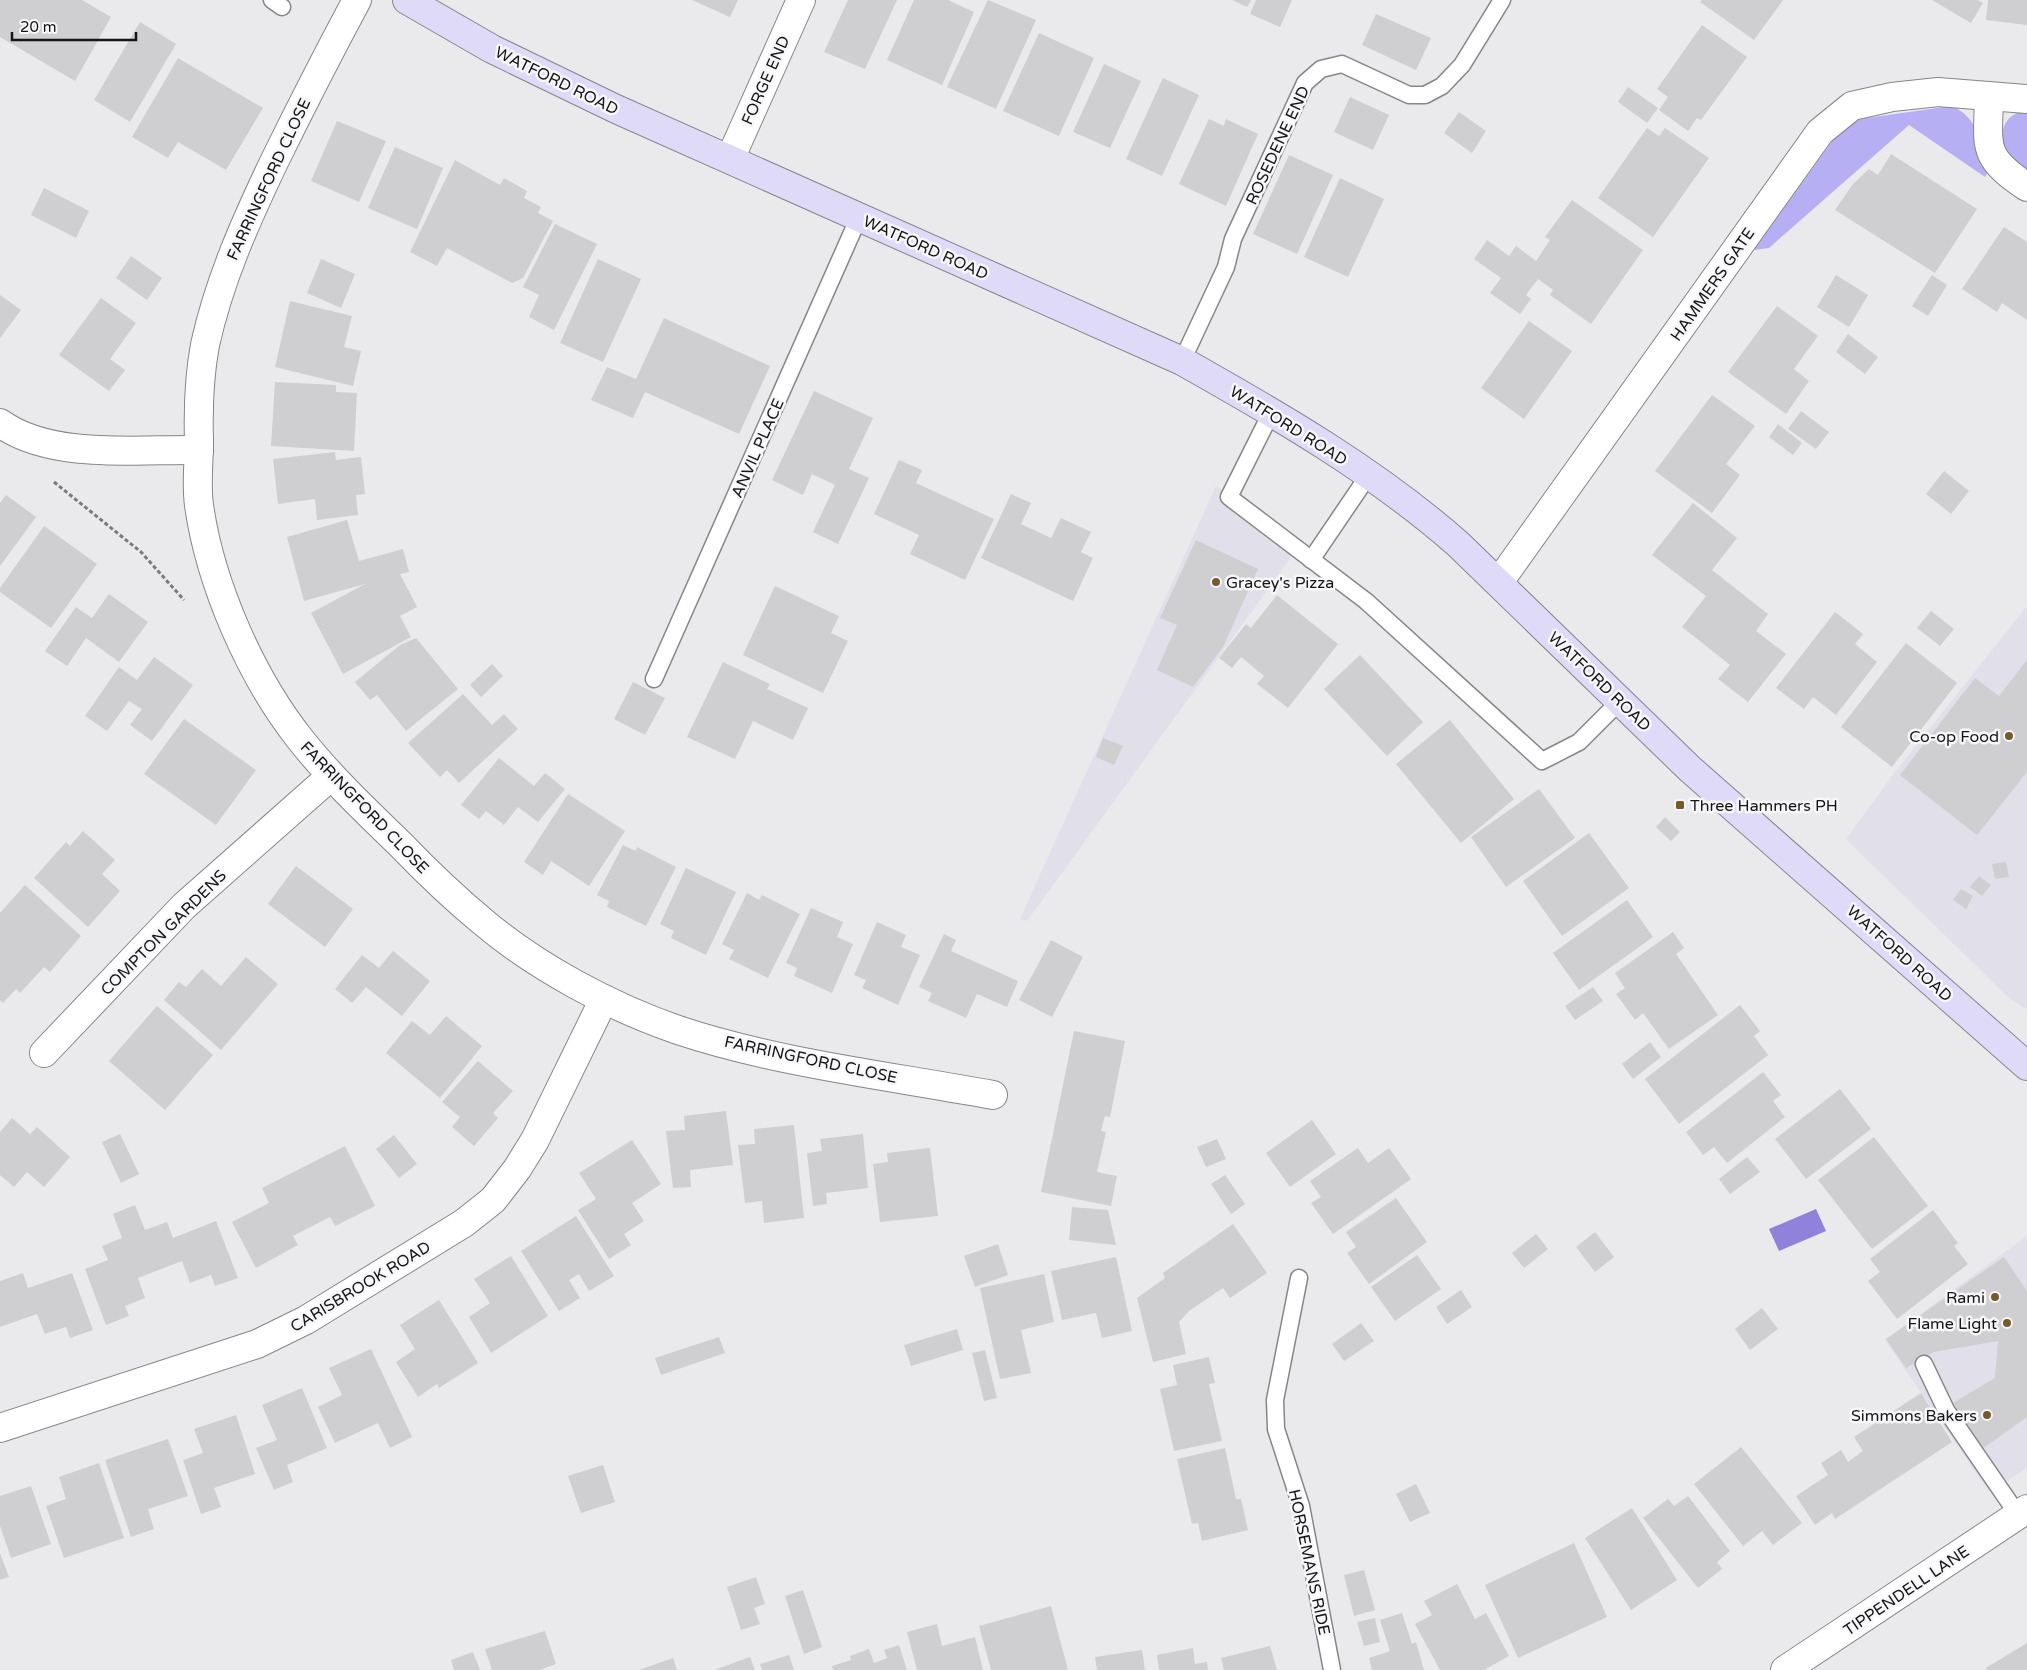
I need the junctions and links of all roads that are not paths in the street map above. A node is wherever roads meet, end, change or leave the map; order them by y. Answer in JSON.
{"nodes":[{"id":1,"x":357,"y":0,"type":"edge"},
{"id":2,"x":407,"y":0,"type":"edge"},
{"id":3,"x":801,"y":0,"type":"edge"},
{"id":4,"x":1502,"y":0,"type":"edge"},
{"id":5,"x":1989,"y":96,"type":"junction"},
{"id":6,"x":2027,"y":99,"type":"edge"},
{"id":7,"x":730,"y":160,"type":"junction"},
{"id":8,"x":2027,"y":187,"type":"edge"},
{"id":9,"x":859,"y":217,"type":"junction"},
{"id":10,"x":1182,"y":361,"type":"junction"},
{"id":11,"x":1272,"y":411,"type":"junction"},
{"id":12,"x":0,"y":423,"type":"edge"},
{"id":13,"x":199,"y":450,"type":"junction"},
{"id":14,"x":1368,"y":476,"type":"junction"},
{"id":15,"x":1311,"y":560,"type":"junction"},
{"id":16,"x":1499,"y":582,"type":"junction"},
{"id":17,"x":654,"y":679,"type":"dead end"},
{"id":18,"x":1620,"y":701,"type":"junction"},
{"id":19,"x":331,"y":776,"type":"junction"},
{"id":20,"x":604,"y":999,"type":"junction"},
{"id":21,"x":44,"y":1053,"type":"dead end"},
{"id":22,"x":2027,"y":1066,"type":"edge"},
{"id":23,"x":993,"y":1094,"type":"dead end"},
{"id":24,"x":1299,"y":1278,"type":"dead end"},
{"id":25,"x":1924,"y":1364,"type":"dead end"},
{"id":26,"x":0,"y":1428,"type":"edge"},
{"id":27,"x":2023,"y":1512,"type":"edge"},
{"id":28,"x":1332,"y":1670,"type":"edge"},
{"id":29,"x":1785,"y":1670,"type":"edge"}],
"edges":[{"from":1,"to":13,"type":"street","name":"FARRINGFORD CLOSE"},
{"from":2,"to":7,"type":"main road","name":"WATFORD ROAD"},
{"from":3,"to":7,"type":"street","name":"FORGE END"},
{"from":4,"to":10,"type":"lane","name":"ROSEDENE END"},
{"from":5,"to":6,"type":"street","name":"HAMMERS GATE"},
{"from":5,"to":8,"type":"street"},
{"from":5,"to":16,"type":"street","name":"HAMMERS GATE"},
{"from":7,"to":9,"type":"main road","name":"WATFORD ROAD"},
{"from":9,"to":10,"type":"main road","name":"WATFORD ROAD"},
{"from":9,"to":17,"type":"lane","name":"ANVIL PLACE"},
{"from":10,"to":11,"type":"main road","name":"WATFORD ROAD"},
{"from":11,"to":14,"type":"main road","name":"WATFORD ROAD"},
{"from":11,"to":15,"type":"lane"},
{"from":12,"to":13,"type":"street"},
{"from":13,"to":19,"type":"street","name":"FARRINGFORD CLOSE"},
{"from":14,"to":15,"type":"lane"},
{"from":14,"to":16,"type":"main road","name":"WATFORD ROAD"},
{"from":15,"to":18,"type":"lane"},
{"from":16,"to":18,"type":"main road","name":"WATFORD ROAD"},
{"from":18,"to":22,"type":"main road","name":"WATFORD ROAD"},
{"from":19,"to":20,"type":"street","name":"FARRINGFORD CLOSE"},
{"from":19,"to":21,"type":"street","name":"COMPTON GARDENS"},
{"from":20,"to":23,"type":"street","name":"FARRINGFORD CLOSE"},
{"from":20,"to":26,"type":"street","name":"CARISBROOK ROAD"},
{"from":24,"to":28,"type":"lane","name":"HORSEMANS RIDE"},
{"from":25,"to":27,"type":"lane"},
{"from":27,"to":29,"type":"street","name":"TIPPENDELL LANE"}]}
